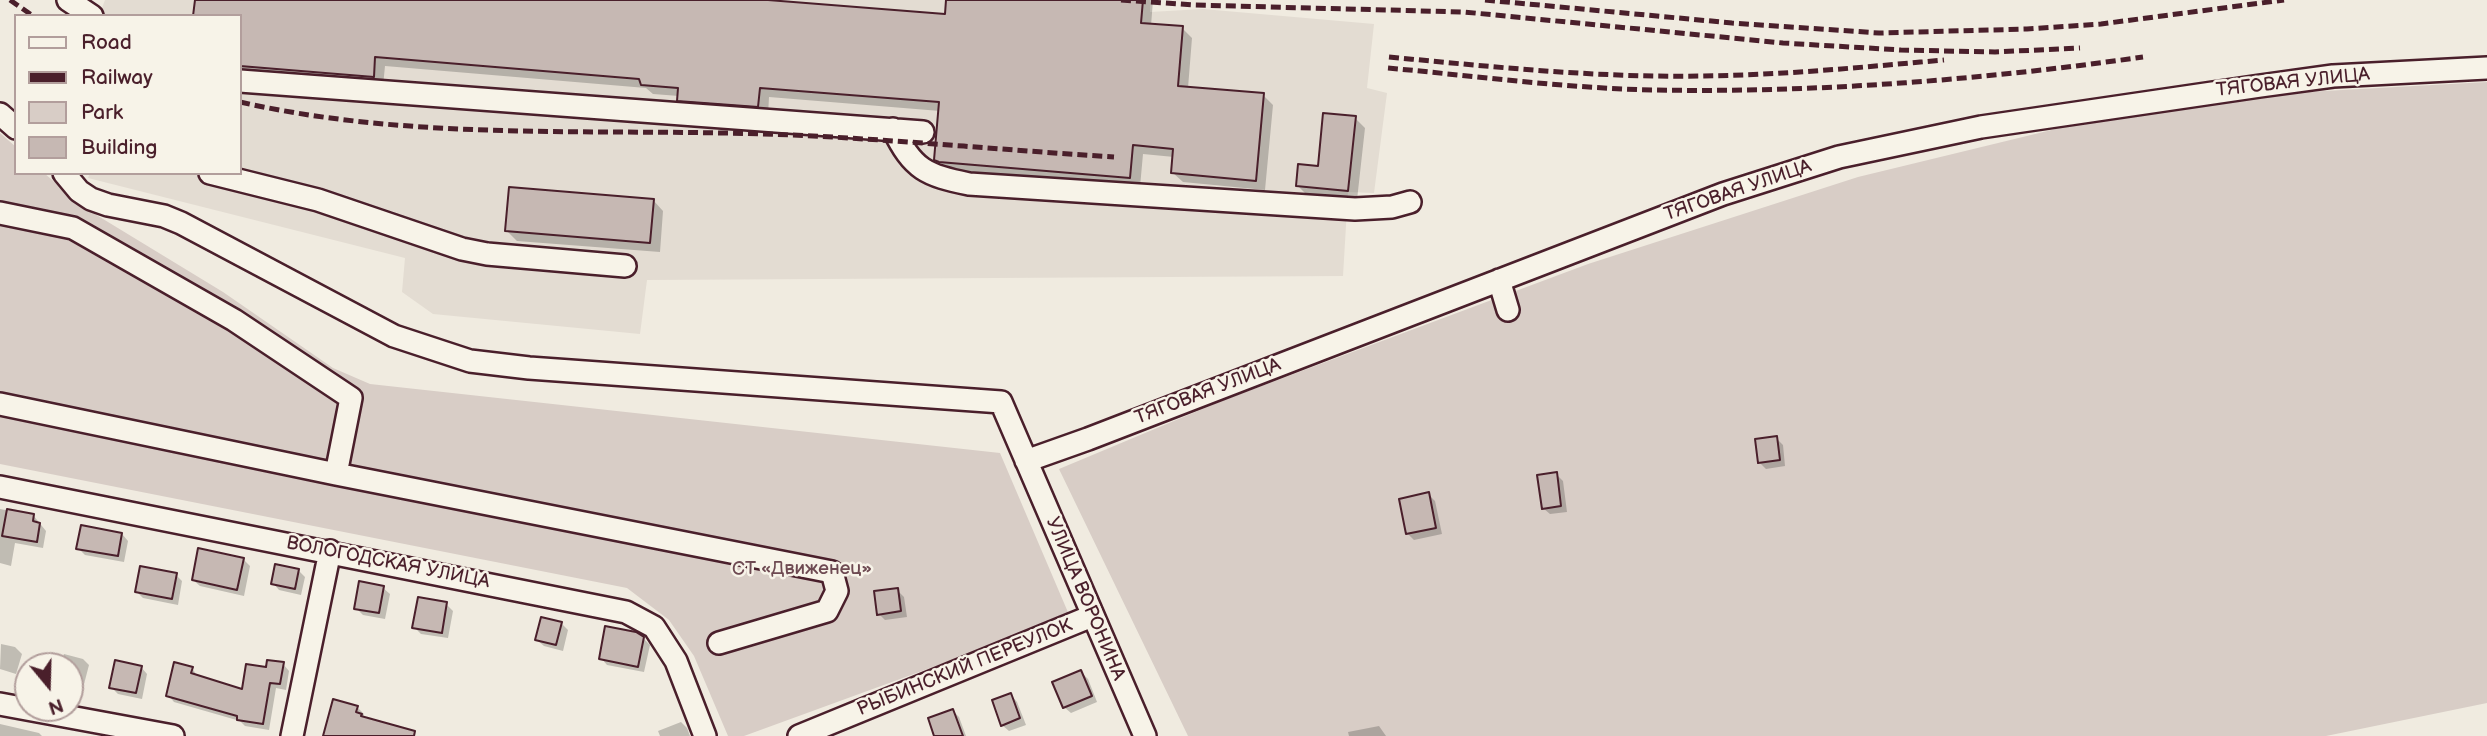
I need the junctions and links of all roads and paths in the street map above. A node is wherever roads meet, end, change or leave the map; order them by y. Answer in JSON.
{"nodes":[{"id":1,"x":68,"y":0,"type":"edge"},
{"id":2,"x":89,"y":14,"type":"edge"},
{"id":3,"x":2487,"y":68,"type":"edge"},
{"id":4,"x":242,"y":81,"type":"edge"},
{"id":5,"x":0,"y":114,"type":"edge"},
{"id":6,"x":14,"y":126,"type":"edge"},
{"id":7,"x":893,"y":130,"type":"junction"},
{"id":8,"x":923,"y":132,"type":"dead end"},
{"id":9,"x":66,"y":175,"type":"edge"},
{"id":10,"x":218,"y":175,"type":"edge"},
{"id":11,"x":1410,"y":202,"type":"dead end"},
{"id":12,"x":0,"y":213,"type":"edge"},
{"id":13,"x":625,"y":266,"type":"dead end"},
{"id":14,"x":1499,"y":280,"type":"junction"},
{"id":15,"x":1508,"y":310,"type":"dead end"},
{"id":16,"x":0,"y":404,"type":"edge"},
{"id":17,"x":1026,"y":461,"type":"junction"},
{"id":18,"x":335,"y":474,"type":"junction"},
{"id":19,"x":0,"y":487,"type":"edge"},
{"id":20,"x":330,"y":551,"type":"junction"},
{"id":21,"x":1092,"y":616,"type":"junction"},
{"id":22,"x":719,"y":643,"type":"dead end"},
{"id":23,"x":0,"y":704,"type":"edge"},
{"id":24,"x":173,"y":736,"type":"edge"},
{"id":25,"x":292,"y":736,"type":"edge"},
{"id":26,"x":705,"y":736,"type":"edge"},
{"id":27,"x":799,"y":736,"type":"edge"},
{"id":28,"x":1145,"y":736,"type":"edge"}],
"edges":[{"from":1,"to":2,"type":"street"},
{"from":3,"to":14,"type":"street","name":"ТЯГОВАЯ УЛИЦА"},
{"from":4,"to":7,"type":"street"},
{"from":5,"to":6,"type":"street"},
{"from":7,"to":8,"type":"street"},
{"from":7,"to":11,"type":"street"},
{"from":9,"to":17,"type":"street","name":"УЛИЦА ВОРОНИНА"},
{"from":10,"to":13,"type":"street"},
{"from":12,"to":18,"type":"street"},
{"from":14,"to":15,"type":"street"},
{"from":14,"to":17,"type":"street","name":"ТЯГОВАЯ УЛИЦА"},
{"from":16,"to":18,"type":"street"},
{"from":17,"to":21,"type":"street","name":"УЛИЦА ВОРОНИНА"},
{"from":18,"to":22,"type":"street"},
{"from":19,"to":20,"type":"street","name":"ВОЛОГОДСКАЯ УЛИЦА"},
{"from":20,"to":25,"type":"street"},
{"from":20,"to":26,"type":"street","name":"ВОЛОГОДСКАЯ УЛИЦА"},
{"from":21,"to":27,"type":"street","name":"РЫБИНСКИЙ ПЕРЕУЛОК"},
{"from":21,"to":28,"type":"street","name":"УЛИЦА ВОРОНИНА"},
{"from":23,"to":24,"type":"street"}]}
